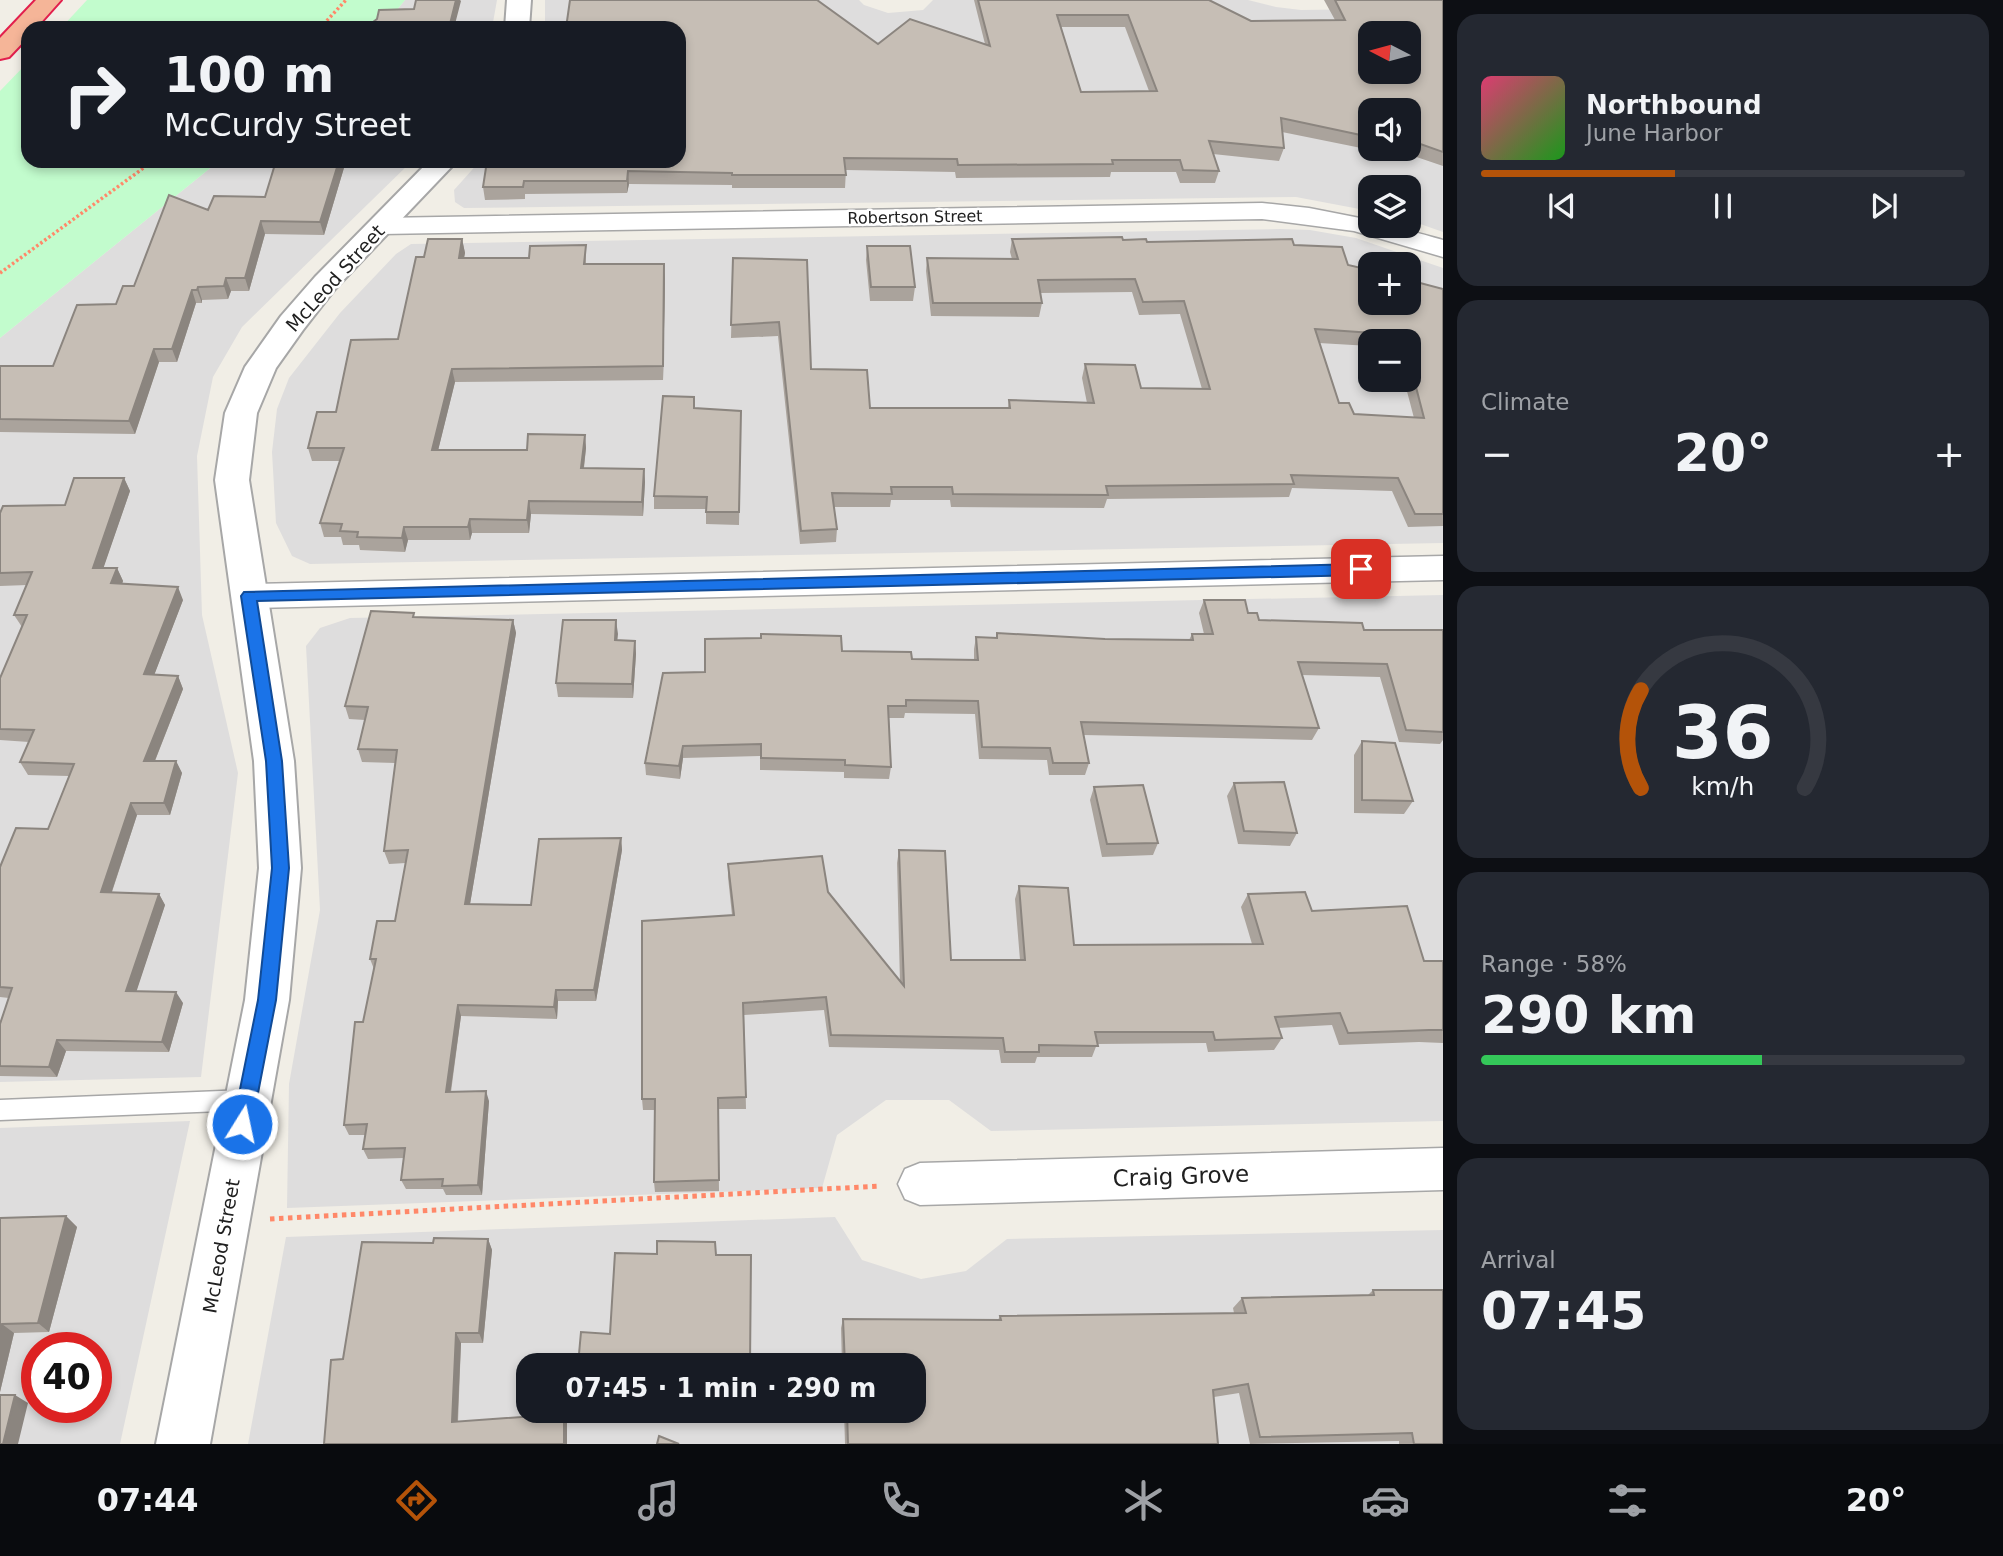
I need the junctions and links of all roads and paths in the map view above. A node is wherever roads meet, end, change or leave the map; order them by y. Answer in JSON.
{"nodes":[{"id":1,"x":26,"y":0,"type":"edge"},
{"id":2,"x":49,"y":0,"type":"edge"},
{"id":3,"x":346,"y":0,"type":"edge"},
{"id":4,"x":519,"y":0,"type":"edge"},
{"id":5,"x":29,"y":21,"type":"edge"},
{"id":6,"x":326,"y":21,"type":"edge"},
{"id":7,"x":518,"y":21,"type":"edge"},
{"id":8,"x":3,"y":27,"type":"edge"},
{"id":9,"x":21,"y":30,"type":"edge"},
{"id":10,"x":0,"y":52,"type":"edge"},
{"id":11,"x":143,"y":168,"type":"edge"},
{"id":12,"x":437,"y":168,"type":"edge"},
{"id":13,"x":382,"y":226,"type":"junction"},
{"id":14,"x":1443,"y":249,"type":"edge"},
{"id":15,"x":0,"y":273,"type":"edge"},
{"id":16,"x":1443,"y":568,"type":"edge"},
{"id":17,"x":249,"y":596,"type":"junction"},
{"id":18,"x":246,"y":1100,"type":"junction"},
{"id":19,"x":0,"y":1110,"type":"edge"},
{"id":20,"x":1443,"y":1169,"type":"edge"},
{"id":21,"x":920,"y":1184,"type":"joint"},
{"id":22,"x":227,"y":1221,"type":"junction"},
{"id":23,"x":183,"y":1444,"type":"edge"}],
"edges":[{"from":1,"to":8,"type":"highway"},
{"from":2,"to":5,"type":"highway"},
{"from":3,"to":6,"type":"path"},
{"from":4,"to":7,"type":"street"},
{"from":9,"to":10,"type":"highway"},
{"from":11,"to":15,"type":"path"},
{"from":12,"to":13,"type":"street","name":"McLeod Street"},
{"from":13,"to":14,"type":"street","name":"Robertson Street"},
{"from":13,"to":17,"type":"street","name":"McLeod Street"},
{"from":16,"to":17,"type":"street"},
{"from":17,"to":18,"type":"street","name":"McLeod Street"},
{"from":18,"to":19,"type":"lane"},
{"from":18,"to":22,"type":"street","name":"McLeod Street"},
{"from":20,"to":21,"type":"street","name":"Craig Grove"},
{"from":21,"to":22,"type":"path"},
{"from":22,"to":23,"type":"street","name":"McLeod Street"}]}
